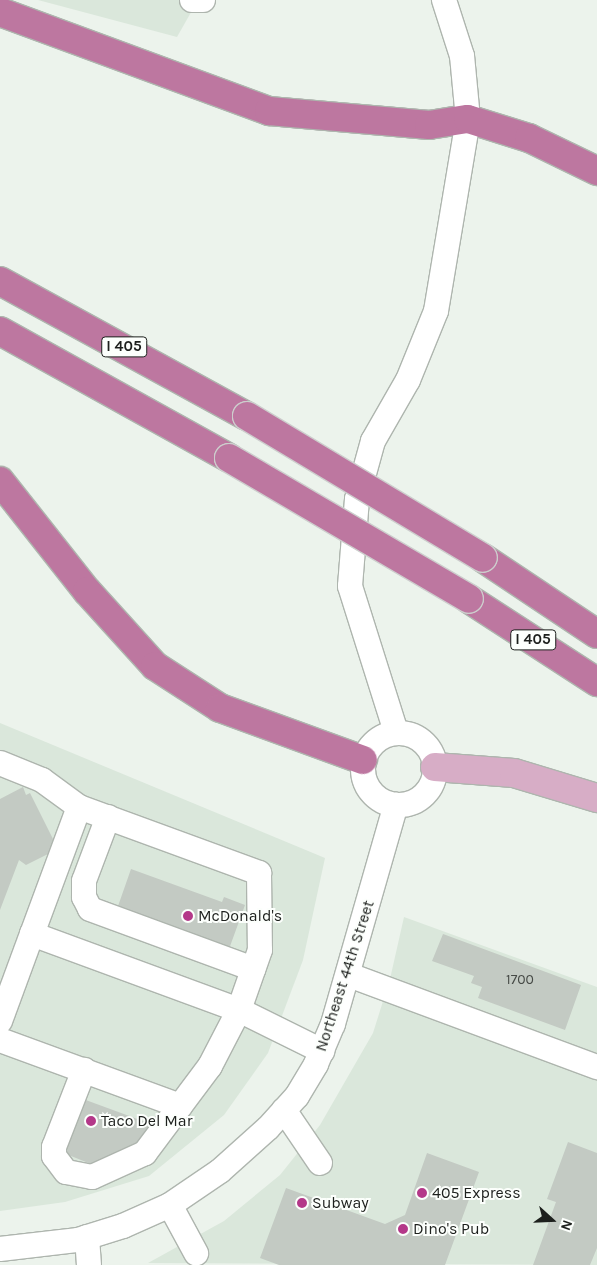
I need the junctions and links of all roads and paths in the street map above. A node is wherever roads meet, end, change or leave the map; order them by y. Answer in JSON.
{"nodes":[{"id":1,"x":192,"y":0,"type":"edge"},
{"id":2,"x":203,"y":0,"type":"edge"},
{"id":3,"x":444,"y":0,"type":"edge"},
{"id":4,"x":0,"y":12,"type":"edge"},
{"id":5,"x":468,"y":119,"type":"junction"},
{"id":6,"x":597,"y":171,"type":"edge"},
{"id":7,"x":0,"y":281,"type":"edge"},
{"id":8,"x":0,"y":331,"type":"edge"},
{"id":9,"x":0,"y":481,"type":"edge"},
{"id":10,"x":597,"y":634,"type":"edge"},
{"id":11,"x":597,"y":682,"type":"edge"},
{"id":12,"x":396,"y":732,"type":"junction"},
{"id":13,"x":363,"y":760,"type":"junction"},
{"id":14,"x":0,"y":764,"type":"edge"},
{"id":15,"x":435,"y":767,"type":"junction"},
{"id":16,"x":597,"y":798,"type":"edge"},
{"id":17,"x":396,"y":805,"type":"junction"},
{"id":18,"x":78,"y":807,"type":"junction"},
{"id":19,"x":108,"y":818,"type":"junction"},
{"id":20,"x":32,"y":934,"type":"junction"},
{"id":21,"x":253,"y":969,"type":"junction"},
{"id":22,"x":349,"y":975,"type":"junction"},
{"id":23,"x":239,"y":1010,"type":"junction"},
{"id":24,"x":0,"y":1021,"type":"edge"},
{"id":25,"x":0,"y":1040,"type":"edge"},
{"id":26,"x":322,"y":1051,"type":"junction"},
{"id":27,"x":597,"y":1067,"type":"edge"},
{"id":28,"x":84,"y":1070,"type":"junction"},
{"id":29,"x":180,"y":1106,"type":"junction"},
{"id":30,"x":284,"y":1110,"type":"junction"},
{"id":31,"x":320,"y":1163,"type":"dead end"},
{"id":32,"x":170,"y":1205,"type":"junction"},
{"id":33,"x":87,"y":1237,"type":"junction"},
{"id":34,"x":0,"y":1248,"type":"edge"},
{"id":35,"x":196,"y":1253,"type":"dead end"},
{"id":36,"x":89,"y":1265,"type":"edge"}],
"edges":[{"from":1,"to":2,"type":"street"},
{"from":3,"to":5,"type":"street"},
{"from":4,"to":5,"type":"highway"},
{"from":5,"to":6,"type":"highway"},
{"from":5,"to":12,"type":"street"},
{"from":7,"to":10,"type":"highway","number":"I 405","bridge":true},
{"from":8,"to":11,"type":"highway","number":"I 405","bridge":true},
{"from":9,"to":13,"type":"highway"},
{"from":12,"to":13,"type":"street"},
{"from":12,"to":15,"type":"street"},
{"from":13,"to":17,"type":"street"},
{"from":14,"to":18,"type":"street"},
{"from":15,"to":16,"type":"main road"},
{"from":15,"to":17,"type":"street"},
{"from":17,"to":22,"type":"street","name":"Northeast 44th Street"},
{"from":18,"to":19,"type":"street"},
{"from":18,"to":20,"type":"street"},
{"from":19,"to":21,"type":"street"},
{"from":19,"to":21,"type":"street"},
{"from":20,"to":23,"type":"street"},
{"from":20,"to":24,"type":"street"},
{"from":21,"to":23,"type":"street"},
{"from":22,"to":26,"type":"street","name":"Northeast 44th Street"},
{"from":22,"to":27,"type":"street"},
{"from":23,"to":26,"type":"street"},
{"from":23,"to":29,"type":"street"},
{"from":25,"to":28,"type":"street"},
{"from":26,"to":30,"type":"street","name":"Northeast 44th Street"},
{"from":28,"to":29,"type":"street"},
{"from":28,"to":29,"type":"street"},
{"from":30,"to":31,"type":"street"},
{"from":30,"to":32,"type":"street","name":"Northeast 44th Street"},
{"from":32,"to":33,"type":"street","name":"Northeast 44th Street"},
{"from":32,"to":35,"type":"street"},
{"from":33,"to":34,"type":"street","name":"Northeast 44th Street"},
{"from":33,"to":36,"type":"street"}]}
